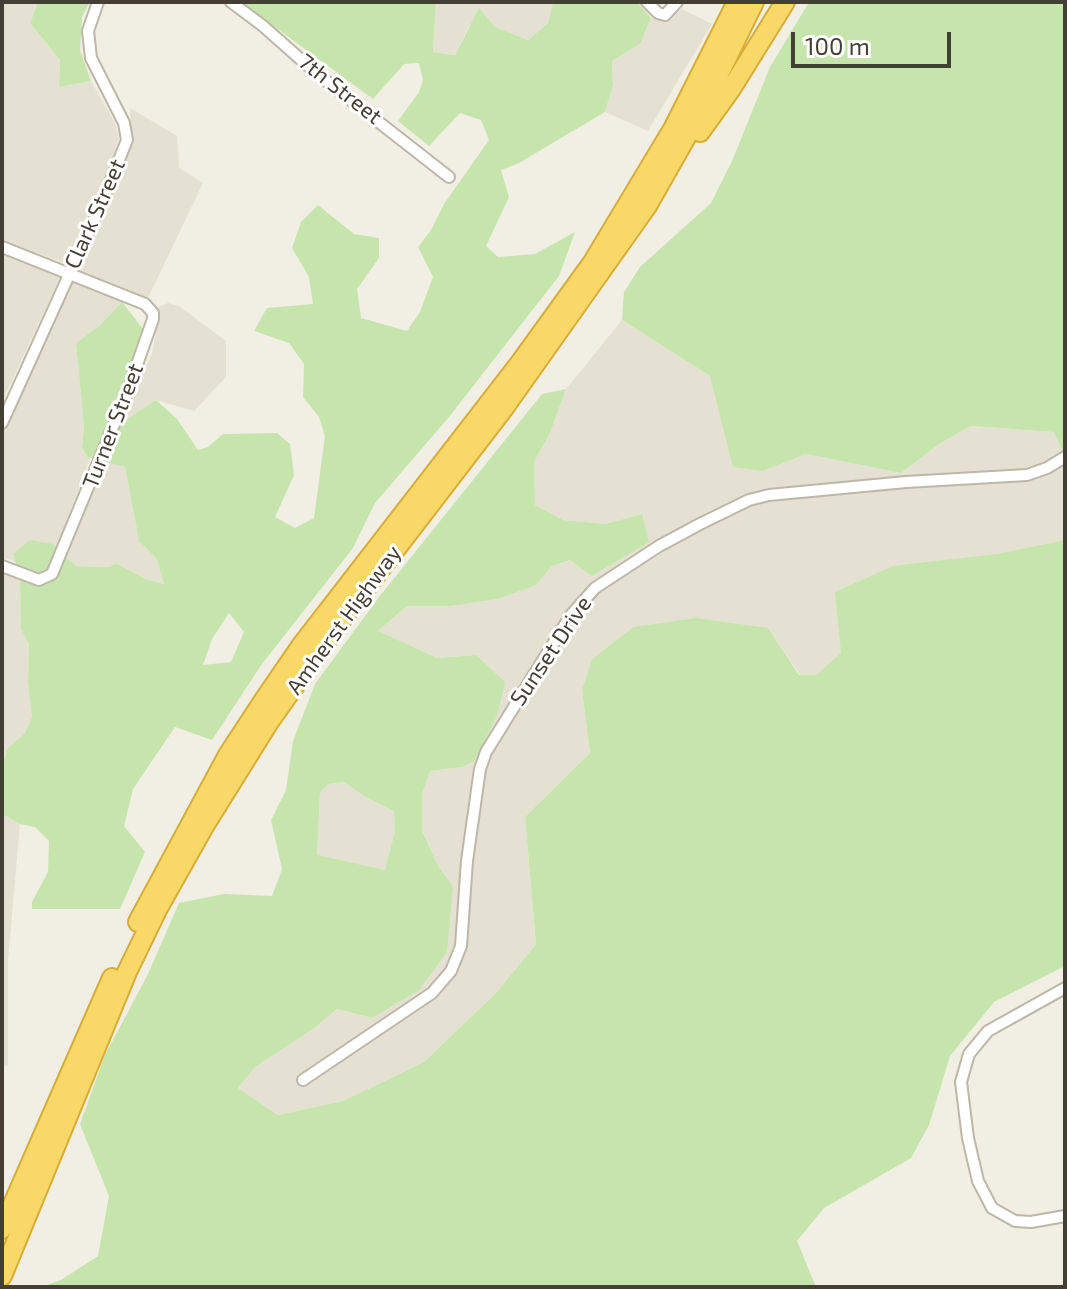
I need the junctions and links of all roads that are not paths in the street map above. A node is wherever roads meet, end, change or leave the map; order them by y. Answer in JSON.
{"nodes":[{"id":1,"x":98,"y":2,"type":"edge"},
{"id":2,"x":231,"y":2,"type":"edge"},
{"id":3,"x":647,"y":2,"type":"edge"},
{"id":4,"x":677,"y":2,"type":"edge"},
{"id":5,"x":734,"y":2,"type":"edge"},
{"id":6,"x":754,"y":2,"type":"edge"},
{"id":7,"x":785,"y":2,"type":"edge"},
{"id":8,"x":449,"y":177,"type":"dead end"},
{"id":9,"x":647,"y":206,"type":"junction"},
{"id":10,"x":2,"y":247,"type":"edge"},
{"id":11,"x":70,"y":272,"type":"junction"},
{"id":12,"x":4,"y":410,"type":"edge"},
{"id":13,"x":2,"y":423,"type":"edge"},
{"id":14,"x":1065,"y":457,"type":"edge"},
{"id":15,"x":2,"y":566,"type":"edge"},
{"id":16,"x":1065,"y":988,"type":"edge"},
{"id":17,"x":303,"y":1080,"type":"dead end"},
{"id":18,"x":1065,"y":1216,"type":"edge"},
{"id":19,"x":2,"y":1229,"type":"edge"},
{"id":20,"x":2,"y":1276,"type":"edge"}],
"edges":[{"from":1,"to":11,"type":"street","name":"Clark Street"},
{"from":2,"to":8,"type":"street","name":"7th Street"},
{"from":3,"to":4,"type":"street"},
{"from":5,"to":19,"type":"highway","name":"Amherst Highway"},
{"from":6,"to":9,"type":"highway","name":"Amherst Highway"},
{"from":7,"to":9,"type":"highway"},
{"from":9,"to":20,"type":"highway","name":"Amherst Highway"},
{"from":10,"to":11,"type":"street","name":"Turner Street"},
{"from":11,"to":12,"type":"street","name":"Clark Street"},
{"from":11,"to":15,"type":"street","name":"Turner Street"},
{"from":12,"to":13,"type":"street","name":"Clark Street"},
{"from":14,"to":17,"type":"street","name":"Sunset Drive"},
{"from":16,"to":18,"type":"street"}]}
